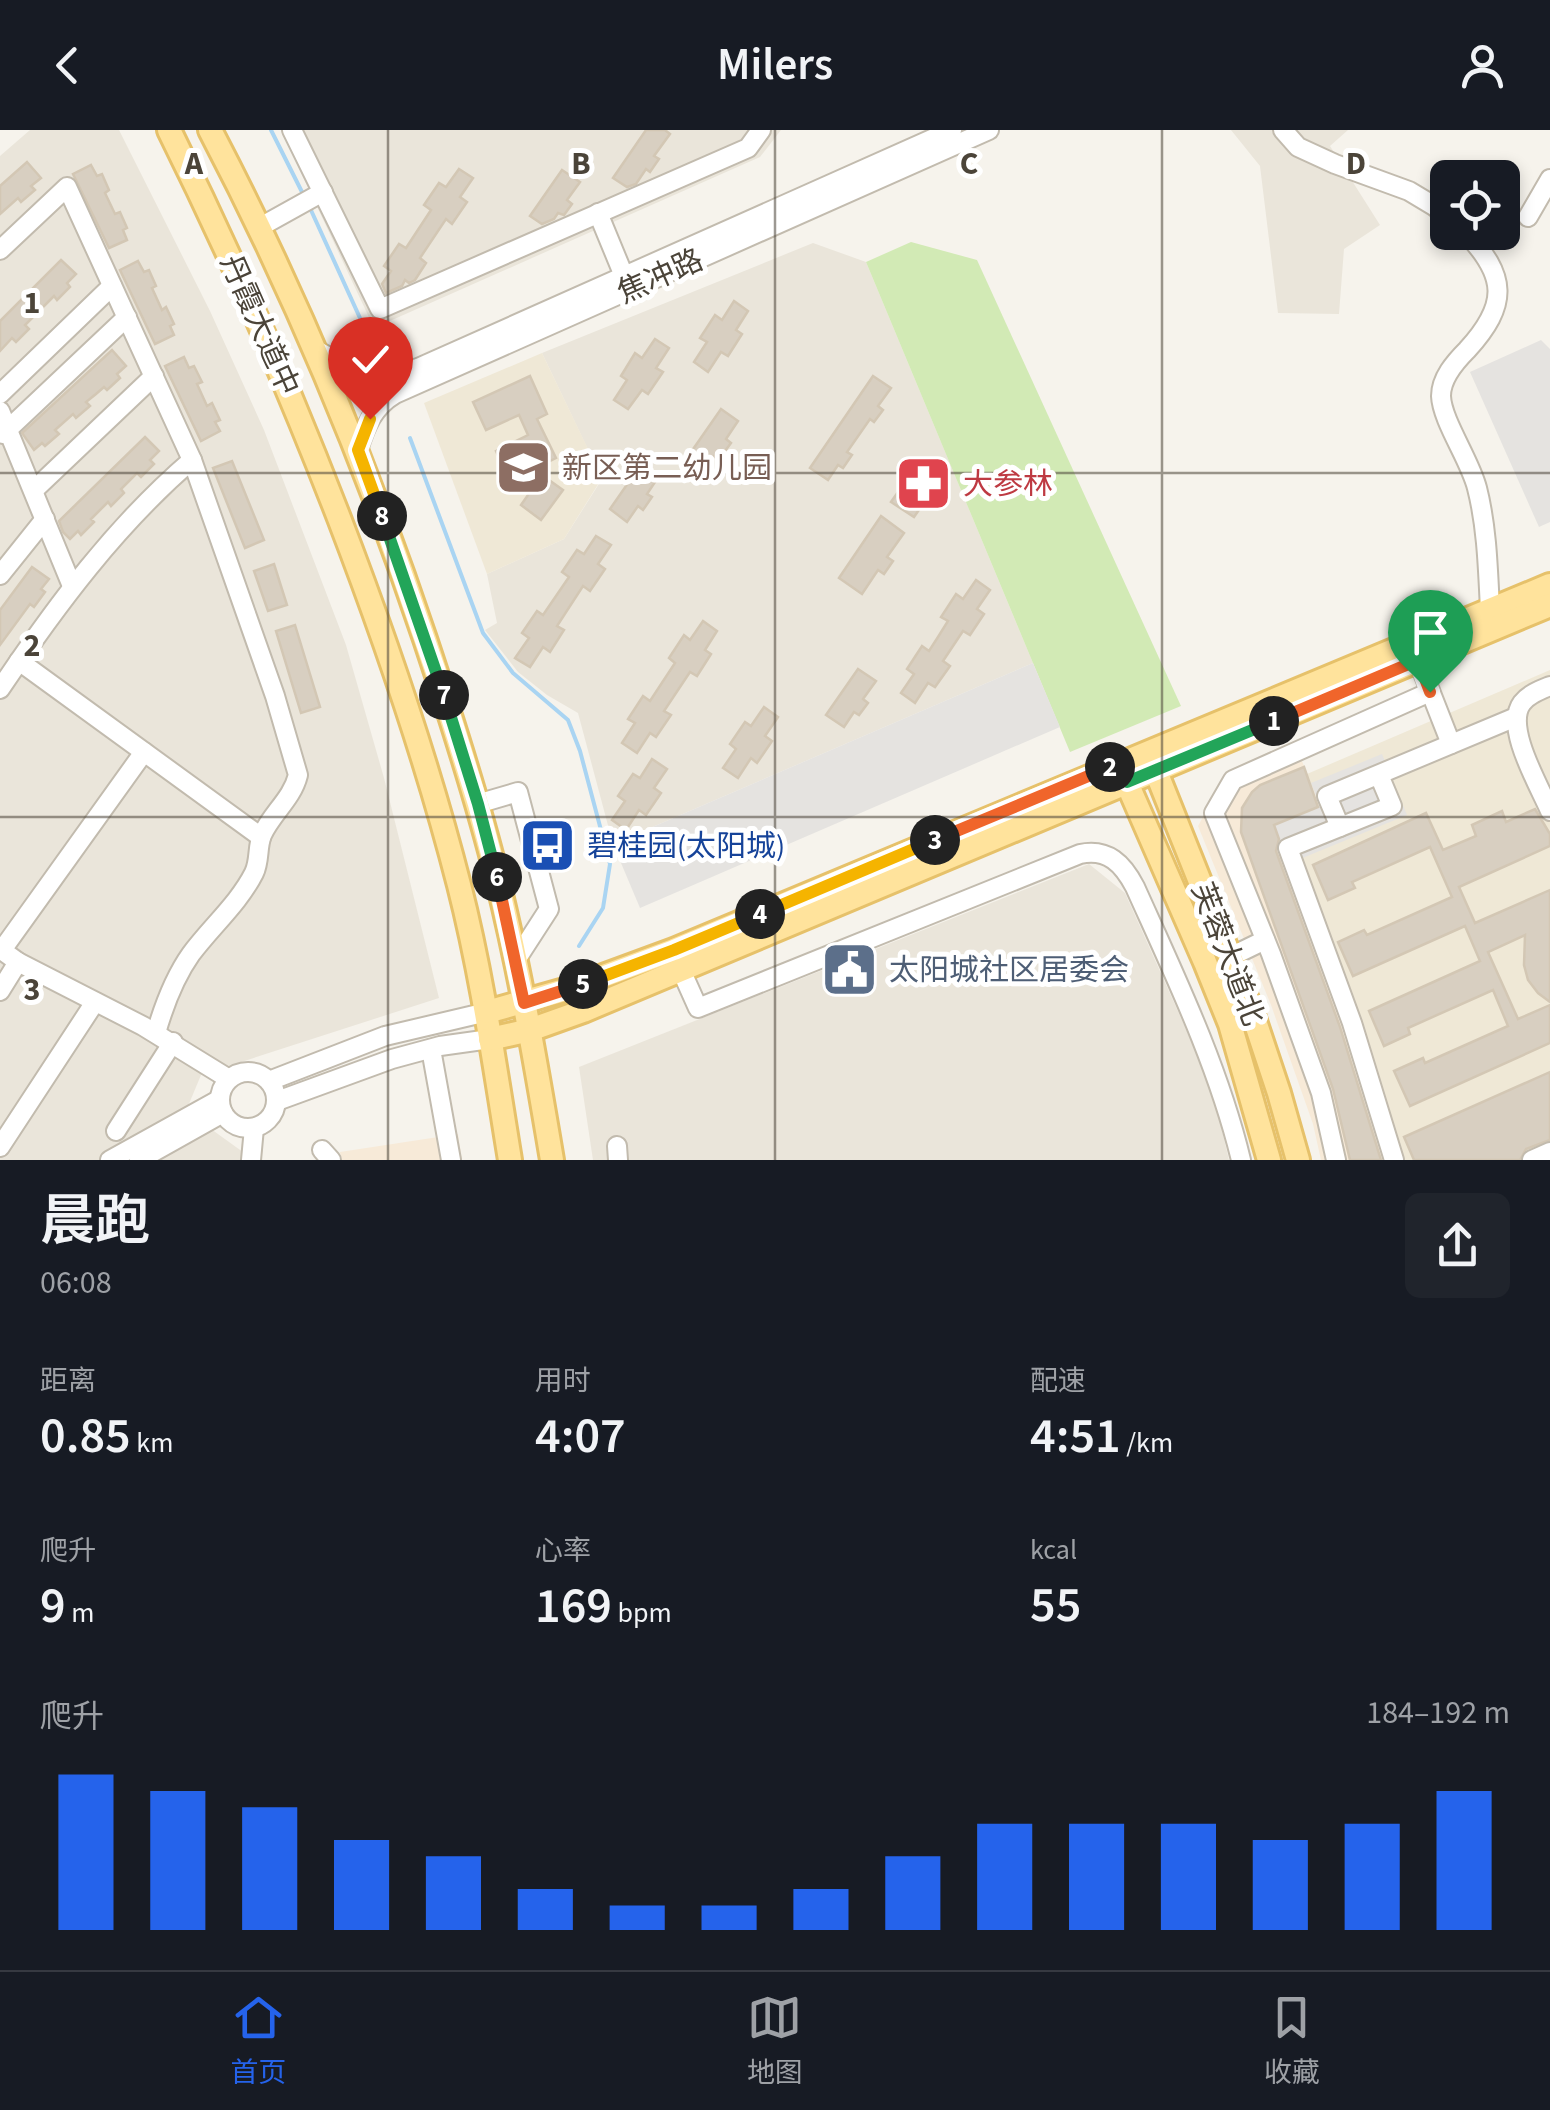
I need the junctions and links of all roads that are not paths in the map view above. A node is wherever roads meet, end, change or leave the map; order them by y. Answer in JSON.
{"nodes":[{"id":1,"x":168,"y":130,"type":"edge"},
{"id":2,"x":210,"y":130,"type":"edge"},
{"id":3,"x":292,"y":130,"type":"edge"},
{"id":4,"x":761,"y":130,"type":"edge"},
{"id":5,"x":952,"y":130,"type":"edge"},
{"id":6,"x":989,"y":130,"type":"edge"},
{"id":7,"x":1283,"y":130,"type":"edge"},
{"id":8,"x":928,"y":135,"type":"edge"},
{"id":9,"x":1550,"y":179,"type":"edge"},
{"id":10,"x":312,"y":198,"type":"junction"},
{"id":11,"x":1430,"y":204,"type":"edge"},
{"id":12,"x":598,"y":213,"type":"junction"},
{"id":13,"x":1528,"y":216,"type":"dead end"},
{"id":14,"x":260,"y":227,"type":"junction"},
{"id":15,"x":0,"y":250,"type":"edge"},
{"id":16,"x":1482,"y":250,"type":"edge"},
{"id":17,"x":624,"y":276,"type":"junction"},
{"id":18,"x":112,"y":286,"type":"junction"},
{"id":19,"x":127,"y":317,"type":"junction"},
{"id":20,"x":316,"y":350,"type":"junction"},
{"id":21,"x":154,"y":376,"type":"junction"},
{"id":22,"x":0,"y":394,"type":"edge"},
{"id":23,"x":2,"y":426,"type":"edge"},
{"id":24,"x":358,"y":450,"type":"junction"},
{"id":25,"x":192,"y":460,"type":"junction"},
{"id":26,"x":34,"y":490,"type":"junction"},
{"id":27,"x":45,"y":518,"type":"junction"},
{"id":28,"x":0,"y":575,"type":"edge"},
{"id":29,"x":1550,"y":585,"type":"edge"},
{"id":30,"x":72,"y":586,"type":"junction"},
{"id":31,"x":1550,"y":605,"type":"edge"},
{"id":32,"x":1490,"y":610,"type":"junction"},
{"id":33,"x":1418,"y":660,"type":"junction"},
{"id":34,"x":18,"y":662,"type":"junction"},
{"id":35,"x":1550,"y":686,"type":"edge"},
{"id":36,"x":0,"y":689,"type":"edge"},
{"id":37,"x":1430,"y":692,"type":"junction"},
{"id":38,"x":1516,"y":717,"type":"junction"},
{"id":39,"x":1451,"y":744,"type":"junction"},
{"id":40,"x":144,"y":752,"type":"junction"},
{"id":41,"x":1152,"y":761,"type":"junction"},
{"id":42,"x":1123,"y":773,"type":"junction"},
{"id":43,"x":1379,"y":775,"type":"junction"},
{"id":44,"x":478,"y":804,"type":"junction"},
{"id":45,"x":1550,"y":811,"type":"edge"},
{"id":46,"x":1340,"y":827,"type":"junction"},
{"id":47,"x":262,"y":837,"type":"junction"},
{"id":48,"x":1265,"y":940,"type":"junction"},
{"id":49,"x":1,"y":950,"type":"edge"},
{"id":50,"x":1230,"y":957,"type":"junction"},
{"id":51,"x":516,"y":960,"type":"junction"},
{"id":52,"x":18,"y":962,"type":"junction"},
{"id":53,"x":681,"y":970,"type":"junction"},
{"id":54,"x":0,"y":991,"type":"edge"},
{"id":55,"x":94,"y":1002,"type":"junction"},
{"id":56,"x":524,"y":1003,"type":"junction"},
{"id":57,"x":486,"y":1012,"type":"junction"},
{"id":58,"x":530,"y":1030,"type":"junction"},
{"id":59,"x":156,"y":1032,"type":"junction"},
{"id":60,"x":490,"y":1039,"type":"junction"},
{"id":61,"x":173,"y":1042,"type":"junction"},
{"id":62,"x":430,"y":1048,"type":"junction"},
{"id":63,"x":229,"y":1079,"type":"junction"},
{"id":64,"x":270,"y":1081,"type":"junction"},
{"id":65,"x":277,"y":1101,"type":"junction"},
{"id":66,"x":1255,"y":1105,"type":"junction"},
{"id":67,"x":222,"y":1106,"type":"junction"},
{"id":68,"x":1230,"y":1113,"type":"junction"},
{"id":69,"x":254,"y":1128,"type":"junction"},
{"id":70,"x":116,"y":1131,"type":"dead end"},
{"id":71,"x":0,"y":1147,"type":"edge"},
{"id":72,"x":110,"y":1160,"type":"edge"},
{"id":73,"x":140,"y":1160,"type":"edge"},
{"id":74,"x":251,"y":1160,"type":"edge"},
{"id":75,"x":451,"y":1160,"type":"edge"},
{"id":76,"x":510,"y":1160,"type":"edge"},
{"id":77,"x":552,"y":1160,"type":"edge"},
{"id":78,"x":1241,"y":1160,"type":"edge"},
{"id":79,"x":1269,"y":1160,"type":"edge"},
{"id":80,"x":1298,"y":1160,"type":"edge"},
{"id":81,"x":1336,"y":1160,"type":"edge"},
{"id":82,"x":1394,"y":1160,"type":"edge"}],
"edges":[{"from":1,"to":57,"type":"main road","name":"丹霞大道中"},
{"from":2,"to":14,"type":"main road","name":"丹霞大道中"},
{"from":3,"to":10,"type":"street"},
{"from":4,"to":12,"type":"street"},
{"from":5,"to":8,"type":"street","name":"焦冲路"},
{"from":6,"to":24,"type":"street","name":"焦冲路"},
{"from":7,"to":11,"type":"street"},
{"from":8,"to":17,"type":"street","name":"焦冲路"},
{"from":9,"to":13,"type":"street"},
{"from":10,"to":12,"type":"street"},
{"from":10,"to":14,"type":"street"},
{"from":12,"to":17,"type":"street"},
{"from":14,"to":20,"type":"main road","name":"丹霞大道中"},
{"from":15,"to":18,"type":"street"},
{"from":16,"to":32,"type":"street"},
{"from":17,"to":20,"type":"street","name":"焦冲路"},
{"from":18,"to":19,"type":"street"},
{"from":18,"to":22,"type":"street"},
{"from":19,"to":21,"type":"street"},
{"from":19,"to":23,"type":"street"},
{"from":20,"to":24,"type":"main road","name":"丹霞大道中"},
{"from":21,"to":25,"type":"street"},
{"from":21,"to":26,"type":"street"},
{"from":23,"to":26,"type":"street"},
{"from":24,"to":44,"type":"main road","name":"丹霞大道中"},
{"from":25,"to":30,"type":"street"},
{"from":25,"to":47,"type":"street"},
{"from":26,"to":27,"type":"street"},
{"from":27,"to":28,"type":"street"},
{"from":27,"to":30,"type":"street"},
{"from":29,"to":32,"type":"main road"},
{"from":30,"to":34,"type":"street"},
{"from":31,"to":33,"type":"main road"},
{"from":32,"to":41,"type":"main road"},
{"from":33,"to":37,"type":"street"},
{"from":33,"to":41,"type":"main road"},
{"from":34,"to":36,"type":"street"},
{"from":34,"to":40,"type":"street"},
{"from":35,"to":38,"type":"street"},
{"from":37,"to":39,"type":"street"},
{"from":37,"to":48,"type":"street"},
{"from":38,"to":39,"type":"street"},
{"from":38,"to":45,"type":"street"},
{"from":39,"to":43,"type":"street"},
{"from":40,"to":47,"type":"street"},
{"from":40,"to":49,"type":"street"},
{"from":41,"to":42,"type":"main road"},
{"from":41,"to":50,"type":"main road","name":"芙蓉大道北"},
{"from":42,"to":53,"type":"main road"},
{"from":42,"to":56,"type":"main road"},
{"from":42,"to":66,"type":"main road","name":"芙蓉大道北"},
{"from":43,"to":46,"type":"street"},
{"from":43,"to":46,"type":"street"},
{"from":44,"to":51,"type":"main road","name":"丹霞大道中"},
{"from":44,"to":51,"type":"street"},
{"from":46,"to":82,"type":"street"},
{"from":47,"to":59,"type":"street"},
{"from":48,"to":50,"type":"street"},
{"from":48,"to":81,"type":"street"},
{"from":49,"to":52,"type":"street"},
{"from":50,"to":80,"type":"main road","name":"芙蓉大道北"},
{"from":51,"to":56,"type":"main road","name":"丹霞大道中"},
{"from":52,"to":54,"type":"street"},
{"from":52,"to":55,"type":"street"},
{"from":53,"to":58,"type":"main road"},
{"from":53,"to":68,"type":"street"},
{"from":55,"to":59,"type":"street"},
{"from":55,"to":71,"type":"street"},
{"from":56,"to":57,"type":"main road"},
{"from":56,"to":58,"type":"main road","name":"丹霞大道中"},
{"from":57,"to":60,"type":"main road","name":"丹霞大道中"},
{"from":57,"to":64,"type":"street"},
{"from":58,"to":60,"type":"main road"},
{"from":58,"to":77,"type":"main road","name":"丹霞大道中"},
{"from":59,"to":61,"type":"street"},
{"from":60,"to":62,"type":"street"},
{"from":60,"to":76,"type":"main road","name":"丹霞大道中"},
{"from":61,"to":63,"type":"street"},
{"from":61,"to":70,"type":"street"},
{"from":62,"to":65,"type":"street"},
{"from":62,"to":75,"type":"street"},
{"from":63,"to":64,"type":"street"},
{"from":63,"to":67,"type":"street"},
{"from":64,"to":65,"type":"street"},
{"from":65,"to":69,"type":"street"},
{"from":66,"to":68,"type":"street"},
{"from":66,"to":79,"type":"main road","name":"芙蓉大道北"},
{"from":67,"to":69,"type":"street"},
{"from":67,"to":72,"type":"street"},
{"from":67,"to":73,"type":"street"},
{"from":68,"to":78,"type":"street"},
{"from":69,"to":74,"type":"street"}]}
